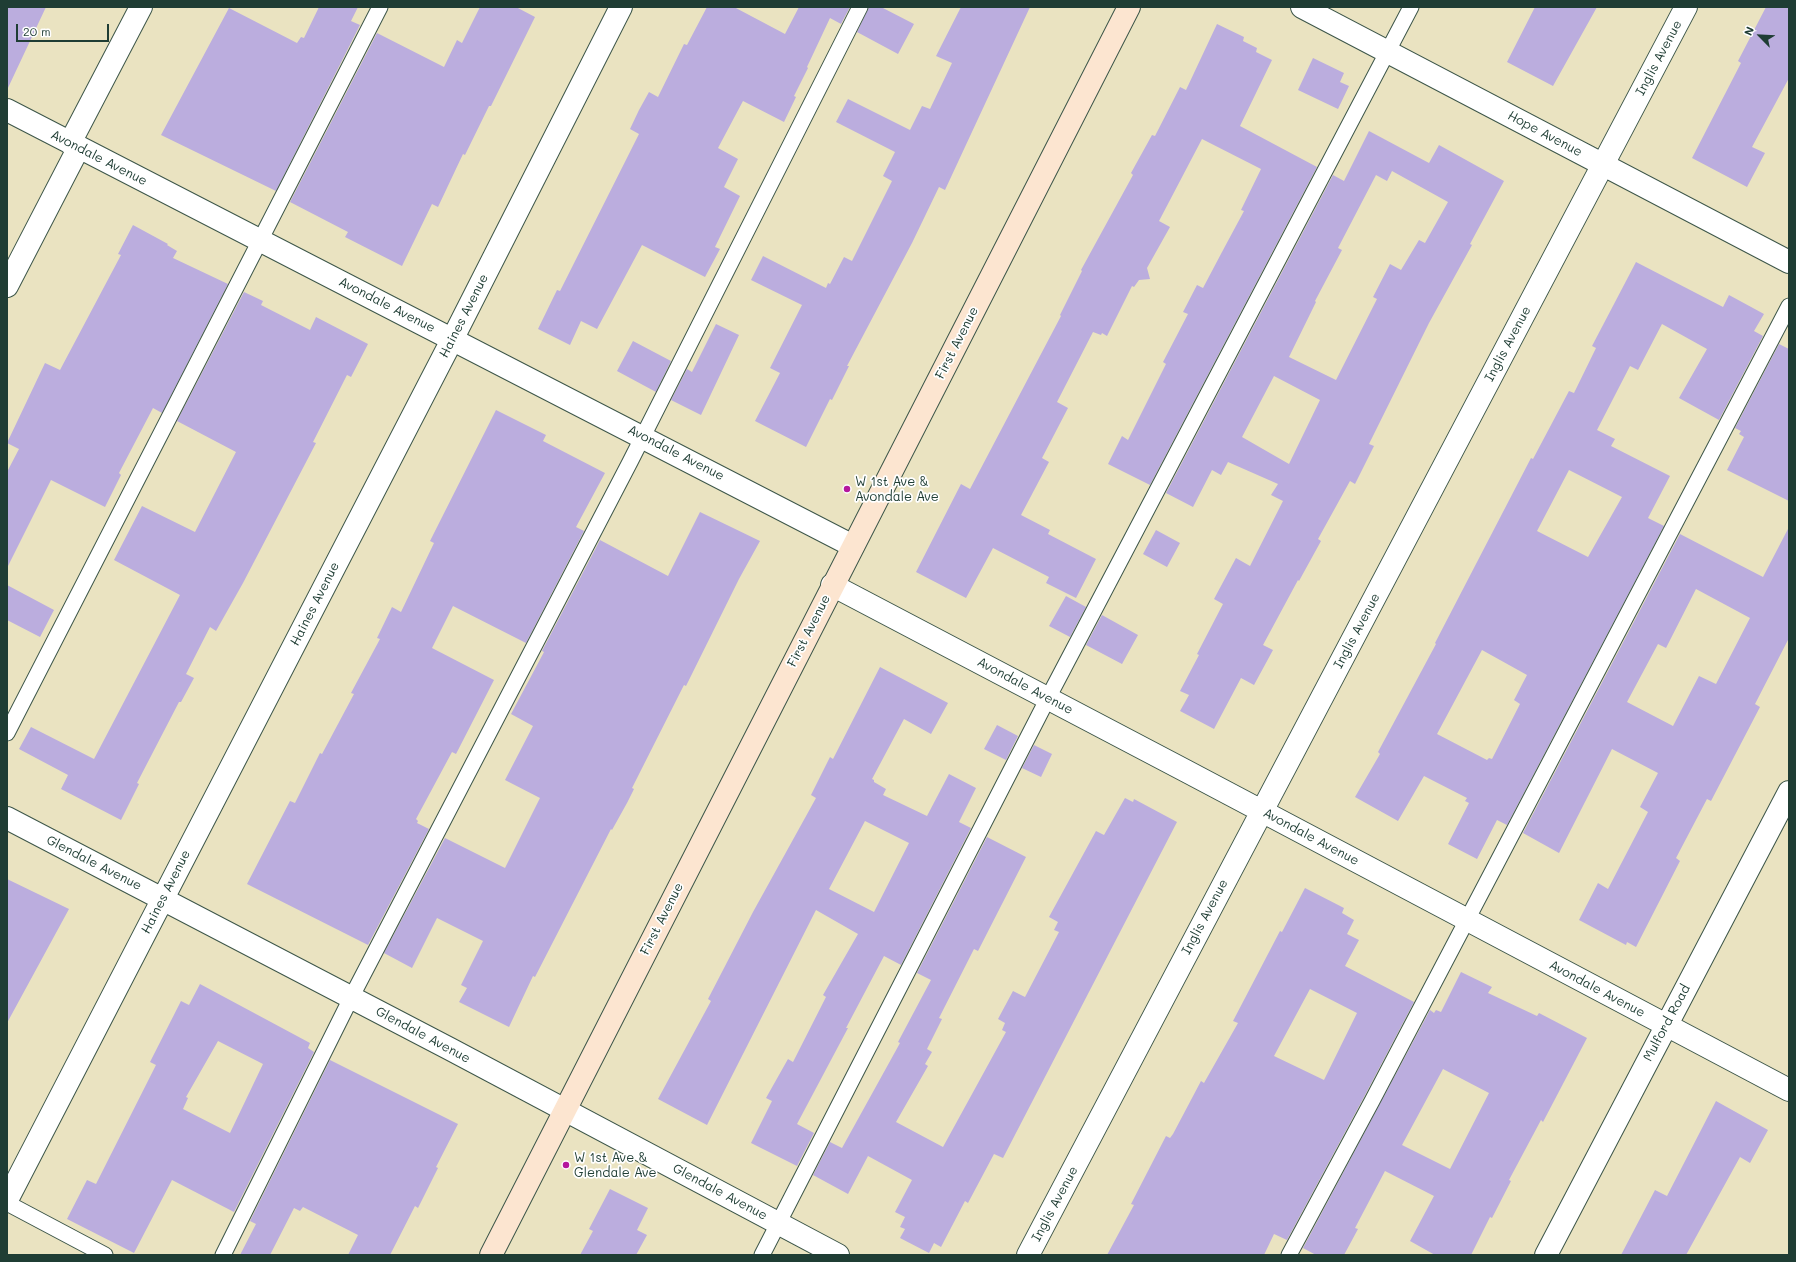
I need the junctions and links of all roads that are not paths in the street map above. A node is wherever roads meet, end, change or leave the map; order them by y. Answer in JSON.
{"nodes":[{"id":1,"x":141,"y":7,"type":"edge"},
{"id":2,"x":380,"y":7,"type":"edge"},
{"id":3,"x":621,"y":7,"type":"edge"},
{"id":4,"x":860,"y":7,"type":"edge"},
{"id":5,"x":1129,"y":7,"type":"edge"},
{"id":6,"x":1302,"y":7,"type":"edge"},
{"id":7,"x":1411,"y":7,"type":"edge"},
{"id":8,"x":1686,"y":7,"type":"edge"},
{"id":9,"x":1388,"y":52,"type":"junction"},
{"id":10,"x":7,"y":110,"type":"edge"},
{"id":11,"x":74,"y":145,"type":"junction"},
{"id":12,"x":1603,"y":164,"type":"junction"},
{"id":13,"x":259,"y":240,"type":"junction"},
{"id":14,"x":1789,"y":262,"type":"edge"},
{"id":15,"x":7,"y":286,"type":"edge"},
{"id":16,"x":1789,"y":306,"type":"edge"},
{"id":17,"x":453,"y":338,"type":"junction"},
{"id":18,"x":643,"y":437,"type":"junction"},
{"id":19,"x":853,"y":546,"type":"junction"},
{"id":20,"x":832,"y":586,"type":"junction"},
{"id":21,"x":1048,"y":698,"type":"junction"},
{"id":22,"x":7,"y":733,"type":"edge"},
{"id":23,"x":1789,"y":792,"type":"edge"},
{"id":24,"x":1261,"y":811,"type":"junction"},
{"id":25,"x":7,"y":818,"type":"edge"},
{"id":26,"x":162,"y":899,"type":"junction"},
{"id":27,"x":1467,"y":920,"type":"junction"},
{"id":28,"x":352,"y":998,"type":"junction"},
{"id":29,"x":1666,"y":1025,"type":"junction"},
{"id":30,"x":1789,"y":1090,"type":"edge"},
{"id":31,"x":565,"y":1110,"type":"junction"},
{"id":32,"x":7,"y":1200,"type":"edge"},
{"id":33,"x":7,"y":1203,"type":"edge"},
{"id":34,"x":778,"y":1223,"type":"junction"},
{"id":35,"x":106,"y":1255,"type":"edge"},
{"id":36,"x":223,"y":1255,"type":"edge"},
{"id":37,"x":491,"y":1255,"type":"edge"},
{"id":38,"x":762,"y":1255,"type":"edge"},
{"id":39,"x":838,"y":1255,"type":"edge"},
{"id":40,"x":1028,"y":1255,"type":"edge"},
{"id":41,"x":1289,"y":1255,"type":"edge"},
{"id":42,"x":1546,"y":1255,"type":"edge"}],
"edges":[{"from":1,"to":11,"type":"street"},
{"from":2,"to":13,"type":"lane"},
{"from":3,"to":17,"type":"street","name":"Haines Avenue"},
{"from":4,"to":18,"type":"lane"},
{"from":5,"to":19,"type":"street","name":"First Avenue"},
{"from":6,"to":9,"type":"street","name":"Hope Avenue"},
{"from":7,"to":9,"type":"lane"},
{"from":8,"to":12,"type":"street","name":"Inglis Avenue"},
{"from":9,"to":12,"type":"street","name":"Hope Avenue"},
{"from":9,"to":21,"type":"lane"},
{"from":10,"to":11,"type":"street","name":"Avondale Avenue"},
{"from":11,"to":13,"type":"street","name":"Avondale Avenue"},
{"from":11,"to":15,"type":"street"},
{"from":12,"to":14,"type":"street","name":"Hope Avenue"},
{"from":12,"to":24,"type":"street","name":"Inglis Avenue"},
{"from":13,"to":17,"type":"street","name":"Avondale Avenue"},
{"from":13,"to":22,"type":"lane"},
{"from":16,"to":27,"type":"lane"},
{"from":17,"to":18,"type":"street","name":"Avondale Avenue"},
{"from":17,"to":26,"type":"street","name":"Haines Avenue"},
{"from":18,"to":19,"type":"street","name":"Avondale Avenue"},
{"from":18,"to":28,"type":"lane"},
{"from":19,"to":20,"type":"street","name":"First Avenue"},
{"from":20,"to":21,"type":"street","name":"Avondale Avenue"},
{"from":20,"to":31,"type":"street","name":"First Avenue"},
{"from":21,"to":24,"type":"street","name":"Avondale Avenue"},
{"from":21,"to":34,"type":"lane"},
{"from":23,"to":29,"type":"street","name":"Mulford Road"},
{"from":24,"to":27,"type":"street","name":"Avondale Avenue"},
{"from":24,"to":40,"type":"street","name":"Inglis Avenue"},
{"from":25,"to":26,"type":"street","name":"Glendale Avenue"},
{"from":26,"to":28,"type":"street","name":"Glendale Avenue"},
{"from":26,"to":32,"type":"street","name":"Haines Avenue"},
{"from":27,"to":29,"type":"street","name":"Avondale Avenue"},
{"from":27,"to":41,"type":"lane"},
{"from":28,"to":31,"type":"street","name":"Glendale Avenue"},
{"from":28,"to":36,"type":"lane"},
{"from":29,"to":30,"type":"street","name":"Avondale Avenue"},
{"from":29,"to":42,"type":"street","name":"Mulford Road"},
{"from":31,"to":34,"type":"street","name":"Glendale Avenue"},
{"from":31,"to":37,"type":"street","name":"First Avenue"},
{"from":33,"to":35,"type":"lane"},
{"from":34,"to":38,"type":"lane"},
{"from":34,"to":39,"type":"street","name":"Glendale Avenue"}]}
